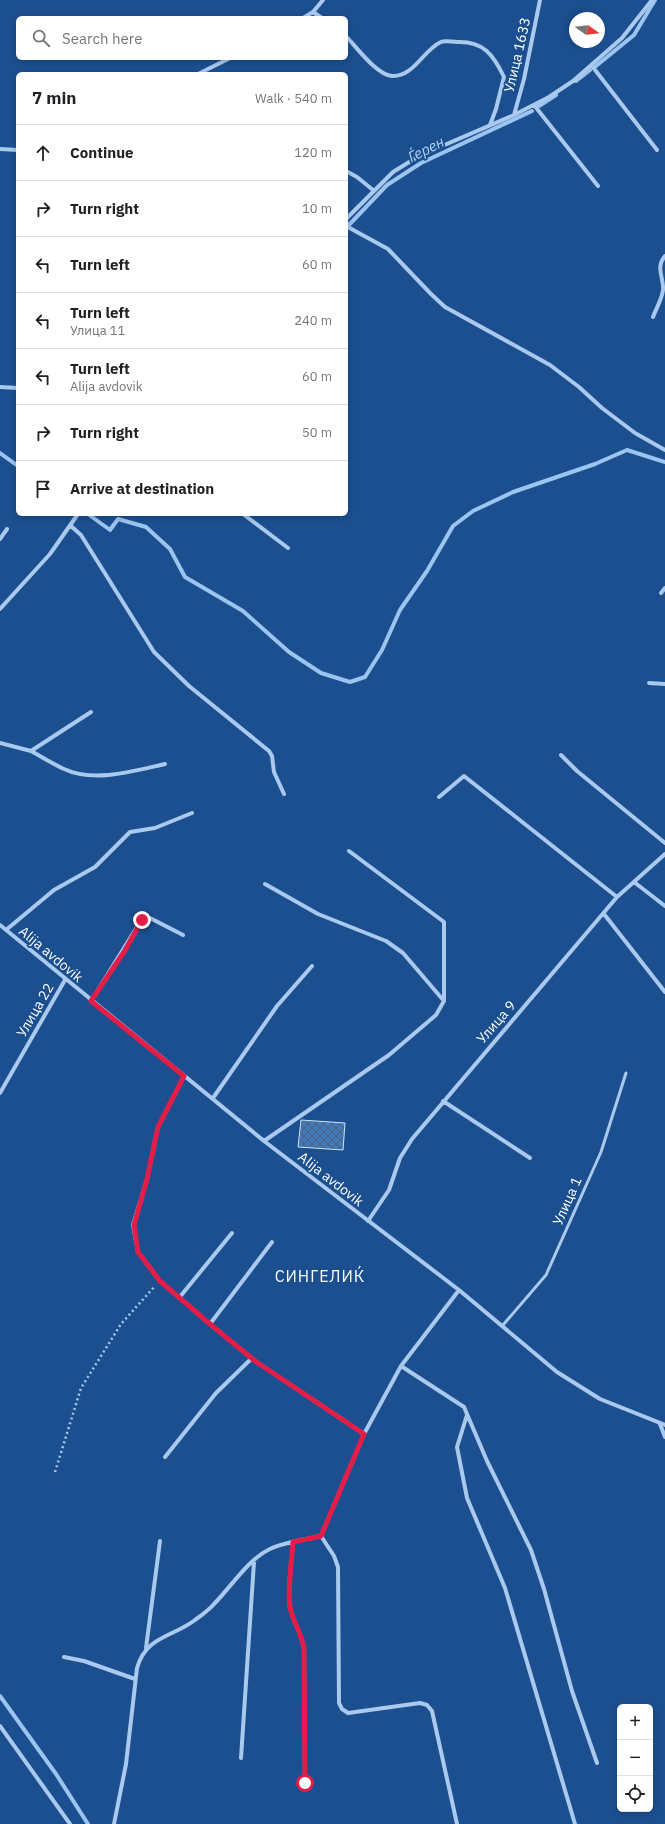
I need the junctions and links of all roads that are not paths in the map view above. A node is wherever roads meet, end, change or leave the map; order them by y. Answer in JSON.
{"nodes":[{"id":1,"x":323,"y":0,"type":"edge"},
{"id":2,"x":540,"y":0,"type":"edge"},
{"id":3,"x":652,"y":0,"type":"edge"},
{"id":4,"x":313,"y":12,"type":"junction"},
{"id":5,"x":306,"y":16,"type":"edge"},
{"id":6,"x":319,"y":16,"type":"edge"},
{"id":7,"x":348,"y":38,"type":"edge"},
{"id":8,"x":226,"y":60,"type":"edge"},
{"id":9,"x":592,"y":66,"type":"junction"},
{"id":10,"x":202,"y":72,"type":"edge"},
{"id":11,"x":534,"y":105,"type":"junction"},
{"id":12,"x":514,"y":115,"type":"junction"},
{"id":13,"x":490,"y":125,"type":"junction"},
{"id":14,"x":0,"y":149,"type":"edge"},
{"id":15,"x":16,"y":150,"type":"edge"},
{"id":16,"x":657,"y":150,"type":"dead end"},
{"id":17,"x":348,"y":172,"type":"edge"},
{"id":18,"x":598,"y":186,"type":"dead end"},
{"id":19,"x":373,"y":190,"type":"junction"},
{"id":20,"x":348,"y":217,"type":"edge"},
{"id":21,"x":348,"y":227,"type":"edge"},
{"id":22,"x":665,"y":256,"type":"edge"},
{"id":23,"x":653,"y":317,"type":"dead end"},
{"id":24,"x":0,"y":387,"type":"edge"},
{"id":25,"x":16,"y":388,"type":"edge"},
{"id":26,"x":665,"y":450,"type":"edge"},
{"id":27,"x":77,"y":516,"type":"edge"},
{"id":28,"x":246,"y":516,"type":"edge"},
{"id":29,"x":71,"y":526,"type":"junction"},
{"id":30,"x":7,"y":529,"type":"dead end"},
{"id":31,"x":0,"y":539,"type":"edge"},
{"id":32,"x":288,"y":548,"type":"dead end"},
{"id":33,"x":665,"y":588,"type":"edge"},
{"id":34,"x":661,"y":593,"type":"dead end"},
{"id":35,"x":0,"y":609,"type":"edge"},
{"id":36,"x":650,"y":683,"type":"dead end"},
{"id":37,"x":665,"y":684,"type":"edge"},
{"id":38,"x":91,"y":712,"type":"dead end"},
{"id":39,"x":0,"y":743,"type":"edge"},
{"id":40,"x":31,"y":751,"type":"junction"},
{"id":41,"x":560,"y":755,"type":"dead end"},
{"id":42,"x":165,"y":764,"type":"dead end"},
{"id":43,"x":284,"y":794,"type":"dead end"},
{"id":44,"x":440,"y":797,"type":"dead end"},
{"id":45,"x":192,"y":813,"type":"dead end"},
{"id":46,"x":665,"y":843,"type":"edge"},
{"id":47,"x":349,"y":851,"type":"dead end"},
{"id":48,"x":665,"y":854,"type":"edge"},
{"id":49,"x":634,"y":882,"type":"junction"},
{"id":50,"x":265,"y":884,"type":"dead end"},
{"id":51,"x":617,"y":897,"type":"junction"},
{"id":52,"x":665,"y":906,"type":"edge"},
{"id":53,"x":604,"y":914,"type":"junction"},
{"id":54,"x":0,"y":925,"type":"edge"},
{"id":55,"x":6,"y":930,"type":"junction"},
{"id":56,"x":183,"y":935,"type":"dead end"},
{"id":57,"x":312,"y":966,"type":"dead end"},
{"id":58,"x":65,"y":980,"type":"junction"},
{"id":59,"x":665,"y":992,"type":"edge"},
{"id":60,"x":91,"y":1001,"type":"junction"},
{"id":61,"x":444,"y":1001,"type":"junction"},
{"id":62,"x":626,"y":1073,"type":"dead end"},
{"id":63,"x":184,"y":1076,"type":"junction"},
{"id":64,"x":0,"y":1093,"type":"edge"},
{"id":65,"x":213,"y":1098,"type":"junction"},
{"id":66,"x":443,"y":1101,"type":"junction"},
{"id":67,"x":264,"y":1141,"type":"junction"},
{"id":68,"x":530,"y":1158,"type":"dead end"},
{"id":69,"x":368,"y":1221,"type":"junction"},
{"id":70,"x":232,"y":1233,"type":"dead end"},
{"id":71,"x":272,"y":1242,"type":"dead end"},
{"id":72,"x":459,"y":1290,"type":"junction"},
{"id":73,"x":179,"y":1298,"type":"junction"},
{"id":74,"x":210,"y":1324,"type":"junction"},
{"id":75,"x":503,"y":1325,"type":"junction"},
{"id":76,"x":252,"y":1358,"type":"junction"},
{"id":77,"x":401,"y":1366,"type":"junction"},
{"id":78,"x":467,"y":1414,"type":"junction"},
{"id":79,"x":663,"y":1424,"type":"edge"},
{"id":80,"x":364,"y":1434,"type":"junction"},
{"id":81,"x":665,"y":1437,"type":"edge"},
{"id":82,"x":165,"y":1457,"type":"dead end"},
{"id":83,"x":321,"y":1536,"type":"junction"},
{"id":84,"x":160,"y":1541,"type":"dead end"},
{"id":85,"x":293,"y":1542,"type":"junction"},
{"id":86,"x":254,"y":1561,"type":"junction"},
{"id":87,"x":146,"y":1648,"type":"junction"},
{"id":88,"x":64,"y":1657,"type":"dead end"},
{"id":89,"x":135,"y":1679,"type":"junction"},
{"id":90,"x":0,"y":1726,"type":"edge"},
{"id":91,"x":241,"y":1758,"type":"dead end"},
{"id":92,"x":597,"y":1764,"type":"dead end"},
{"id":93,"x":305,"y":1783,"type":"dead end"},
{"id":94,"x":115,"y":1823,"type":"edge"},
{"id":95,"x":70,"y":1824,"type":"edge"},
{"id":96,"x":457,"y":1824,"type":"edge"},
{"id":97,"x":575,"y":1824,"type":"edge"}],
"edges":[{"from":1,"to":4,"type":"street"},
{"from":2,"to":12,"type":"street","name":"Улица 1633"},
{"from":3,"to":9,"type":"street"},
{"from":4,"to":5,"type":"street"},
{"from":4,"to":6,"type":"street"},
{"from":7,"to":13,"type":"street"},
{"from":8,"to":10,"type":"street"},
{"from":9,"to":11,"type":"street"},
{"from":9,"to":16,"type":"street"},
{"from":11,"to":12,"type":"street"},
{"from":11,"to":18,"type":"street"},
{"from":12,"to":13,"type":"street"},
{"from":13,"to":19,"type":"street"},
{"from":14,"to":15,"type":"street"},
{"from":17,"to":19,"type":"street"},
{"from":19,"to":20,"type":"street"},
{"from":21,"to":26,"type":"street"},
{"from":22,"to":23,"type":"street"},
{"from":24,"to":25,"type":"street"},
{"from":27,"to":29,"type":"street"},
{"from":28,"to":32,"type":"street"},
{"from":29,"to":35,"type":"street"},
{"from":29,"to":43,"type":"street"},
{"from":30,"to":31,"type":"street"},
{"from":33,"to":34,"type":"street"},
{"from":36,"to":37,"type":"street"},
{"from":38,"to":40,"type":"street"},
{"from":39,"to":40,"type":"street"},
{"from":40,"to":42,"type":"street"},
{"from":41,"to":46,"type":"street"},
{"from":44,"to":51,"type":"street"},
{"from":45,"to":55,"type":"street"},
{"from":47,"to":61,"type":"street"},
{"from":48,"to":49,"type":"street","name":"Улица 9"},
{"from":49,"to":51,"type":"street","name":"Улица 9"},
{"from":49,"to":52,"type":"street"},
{"from":50,"to":61,"type":"street"},
{"from":51,"to":53,"type":"street","name":"Улица 9"},
{"from":53,"to":59,"type":"street"},
{"from":53,"to":66,"type":"street","name":"Улица 9"},
{"from":54,"to":55,"type":"street","name":"Alija avdovik"},
{"from":55,"to":58,"type":"street","name":"Alija avdovik"},
{"from":56,"to":60,"type":"street"},
{"from":57,"to":65,"type":"street"},
{"from":58,"to":60,"type":"street","name":"Alija avdovik"},
{"from":58,"to":64,"type":"street","name":"Улица 22"},
{"from":60,"to":63,"type":"street","name":"Alija avdovik"},
{"from":61,"to":67,"type":"street"},
{"from":62,"to":75,"type":"lane","name":"Улица 1"},
{"from":63,"to":65,"type":"street","name":"Alija avdovik"},
{"from":63,"to":73,"type":"street"},
{"from":65,"to":67,"type":"street","name":"Alija avdovik"},
{"from":66,"to":68,"type":"street"},
{"from":66,"to":69,"type":"street","name":"Улица 9"},
{"from":67,"to":69,"type":"street","name":"Alija avdovik"},
{"from":69,"to":72,"type":"street","name":"Alija avdovik"},
{"from":70,"to":73,"type":"street"},
{"from":71,"to":74,"type":"street"},
{"from":72,"to":75,"type":"street","name":"Alija avdovik"},
{"from":72,"to":77,"type":"street"},
{"from":73,"to":74,"type":"street"},
{"from":74,"to":76,"type":"street"},
{"from":75,"to":79,"type":"street","name":"Alija avdovik"},
{"from":76,"to":80,"type":"street"},
{"from":76,"to":82,"type":"street"},
{"from":77,"to":78,"type":"street"},
{"from":77,"to":80,"type":"street"},
{"from":78,"to":92,"type":"street"},
{"from":78,"to":97,"type":"street"},
{"from":79,"to":81,"type":"street"},
{"from":80,"to":83,"type":"street"},
{"from":83,"to":85,"type":"street"},
{"from":83,"to":96,"type":"street"},
{"from":84,"to":87,"type":"street"},
{"from":85,"to":86,"type":"street"},
{"from":85,"to":93,"type":"street"},
{"from":86,"to":87,"type":"street"},
{"from":86,"to":91,"type":"street"},
{"from":87,"to":89,"type":"street"},
{"from":88,"to":89,"type":"street"},
{"from":89,"to":94,"type":"street"},
{"from":90,"to":95,"type":"street"}]}
